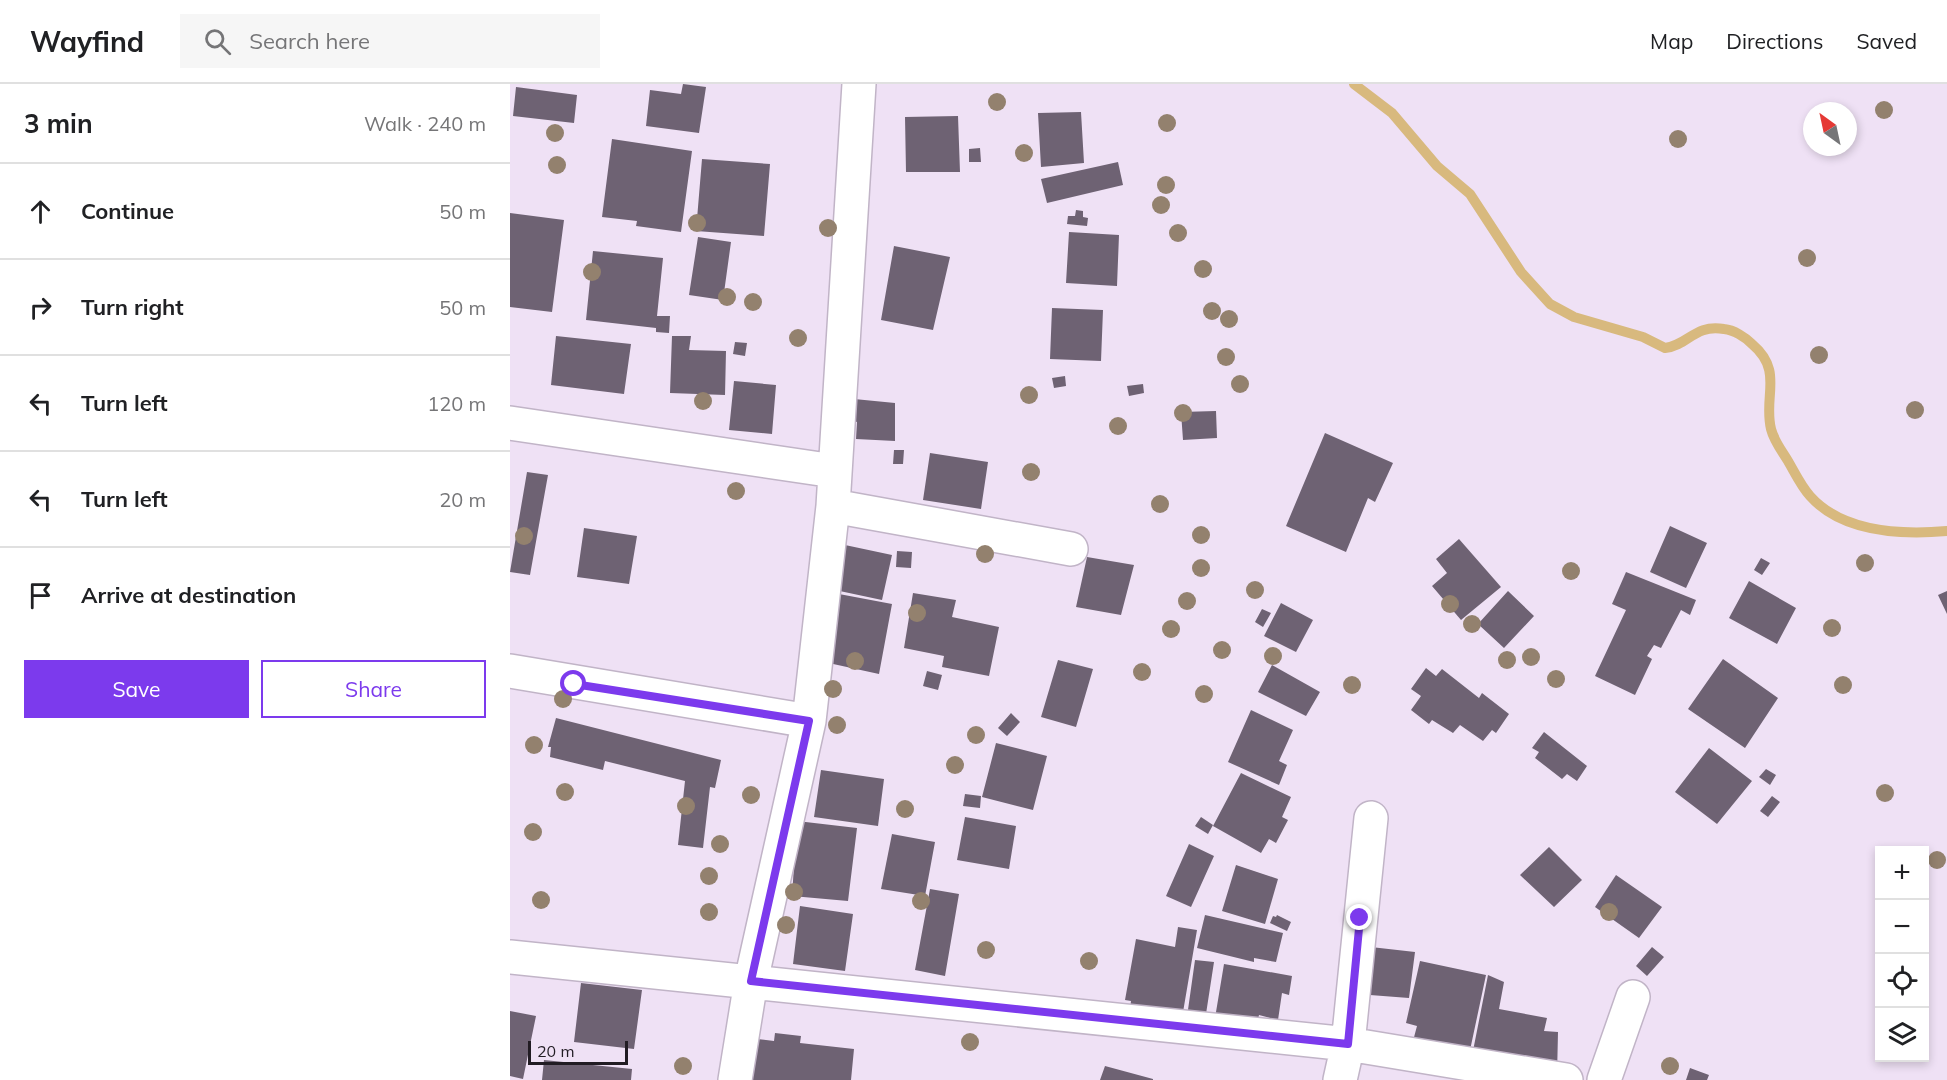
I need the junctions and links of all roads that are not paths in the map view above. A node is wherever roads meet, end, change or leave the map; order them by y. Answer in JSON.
{"nodes":[{"id":1,"x":859,"y":84,"type":"edge"},
{"id":2,"x":510,"y":423,"type":"edge"},
{"id":3,"x":834,"y":471,"type":"junction"},
{"id":4,"x":833,"y":506,"type":"junction"},
{"id":5,"x":1071,"y":549,"type":"dead end"},
{"id":6,"x":510,"y":671,"type":"edge"},
{"id":7,"x":809,"y":721,"type":"junction"},
{"id":8,"x":1371,"y":819,"type":"dead end"},
{"id":9,"x":510,"y":957,"type":"edge"},
{"id":10,"x":751,"y":981,"type":"junction"},
{"id":11,"x":1633,"y":997,"type":"dead end"},
{"id":12,"x":1348,"y":1044,"type":"junction"},
{"id":13,"x":735,"y":1080,"type":"edge"},
{"id":14,"x":1340,"y":1080,"type":"edge"},
{"id":15,"x":1566,"y":1080,"type":"edge"},
{"id":16,"x":1604,"y":1080,"type":"edge"}],
"edges":[{"from":1,"to":3,"type":"street"},
{"from":2,"to":3,"type":"street"},
{"from":3,"to":4,"type":"street"},
{"from":4,"to":5,"type":"street"},
{"from":4,"to":7,"type":"street"},
{"from":6,"to":7,"type":"street"},
{"from":7,"to":10,"type":"street"},
{"from":8,"to":12,"type":"street"},
{"from":9,"to":10,"type":"street"},
{"from":10,"to":12,"type":"street"},
{"from":10,"to":13,"type":"street"},
{"from":11,"to":16,"type":"street"},
{"from":12,"to":14,"type":"street"},
{"from":12,"to":15,"type":"street"}]}
